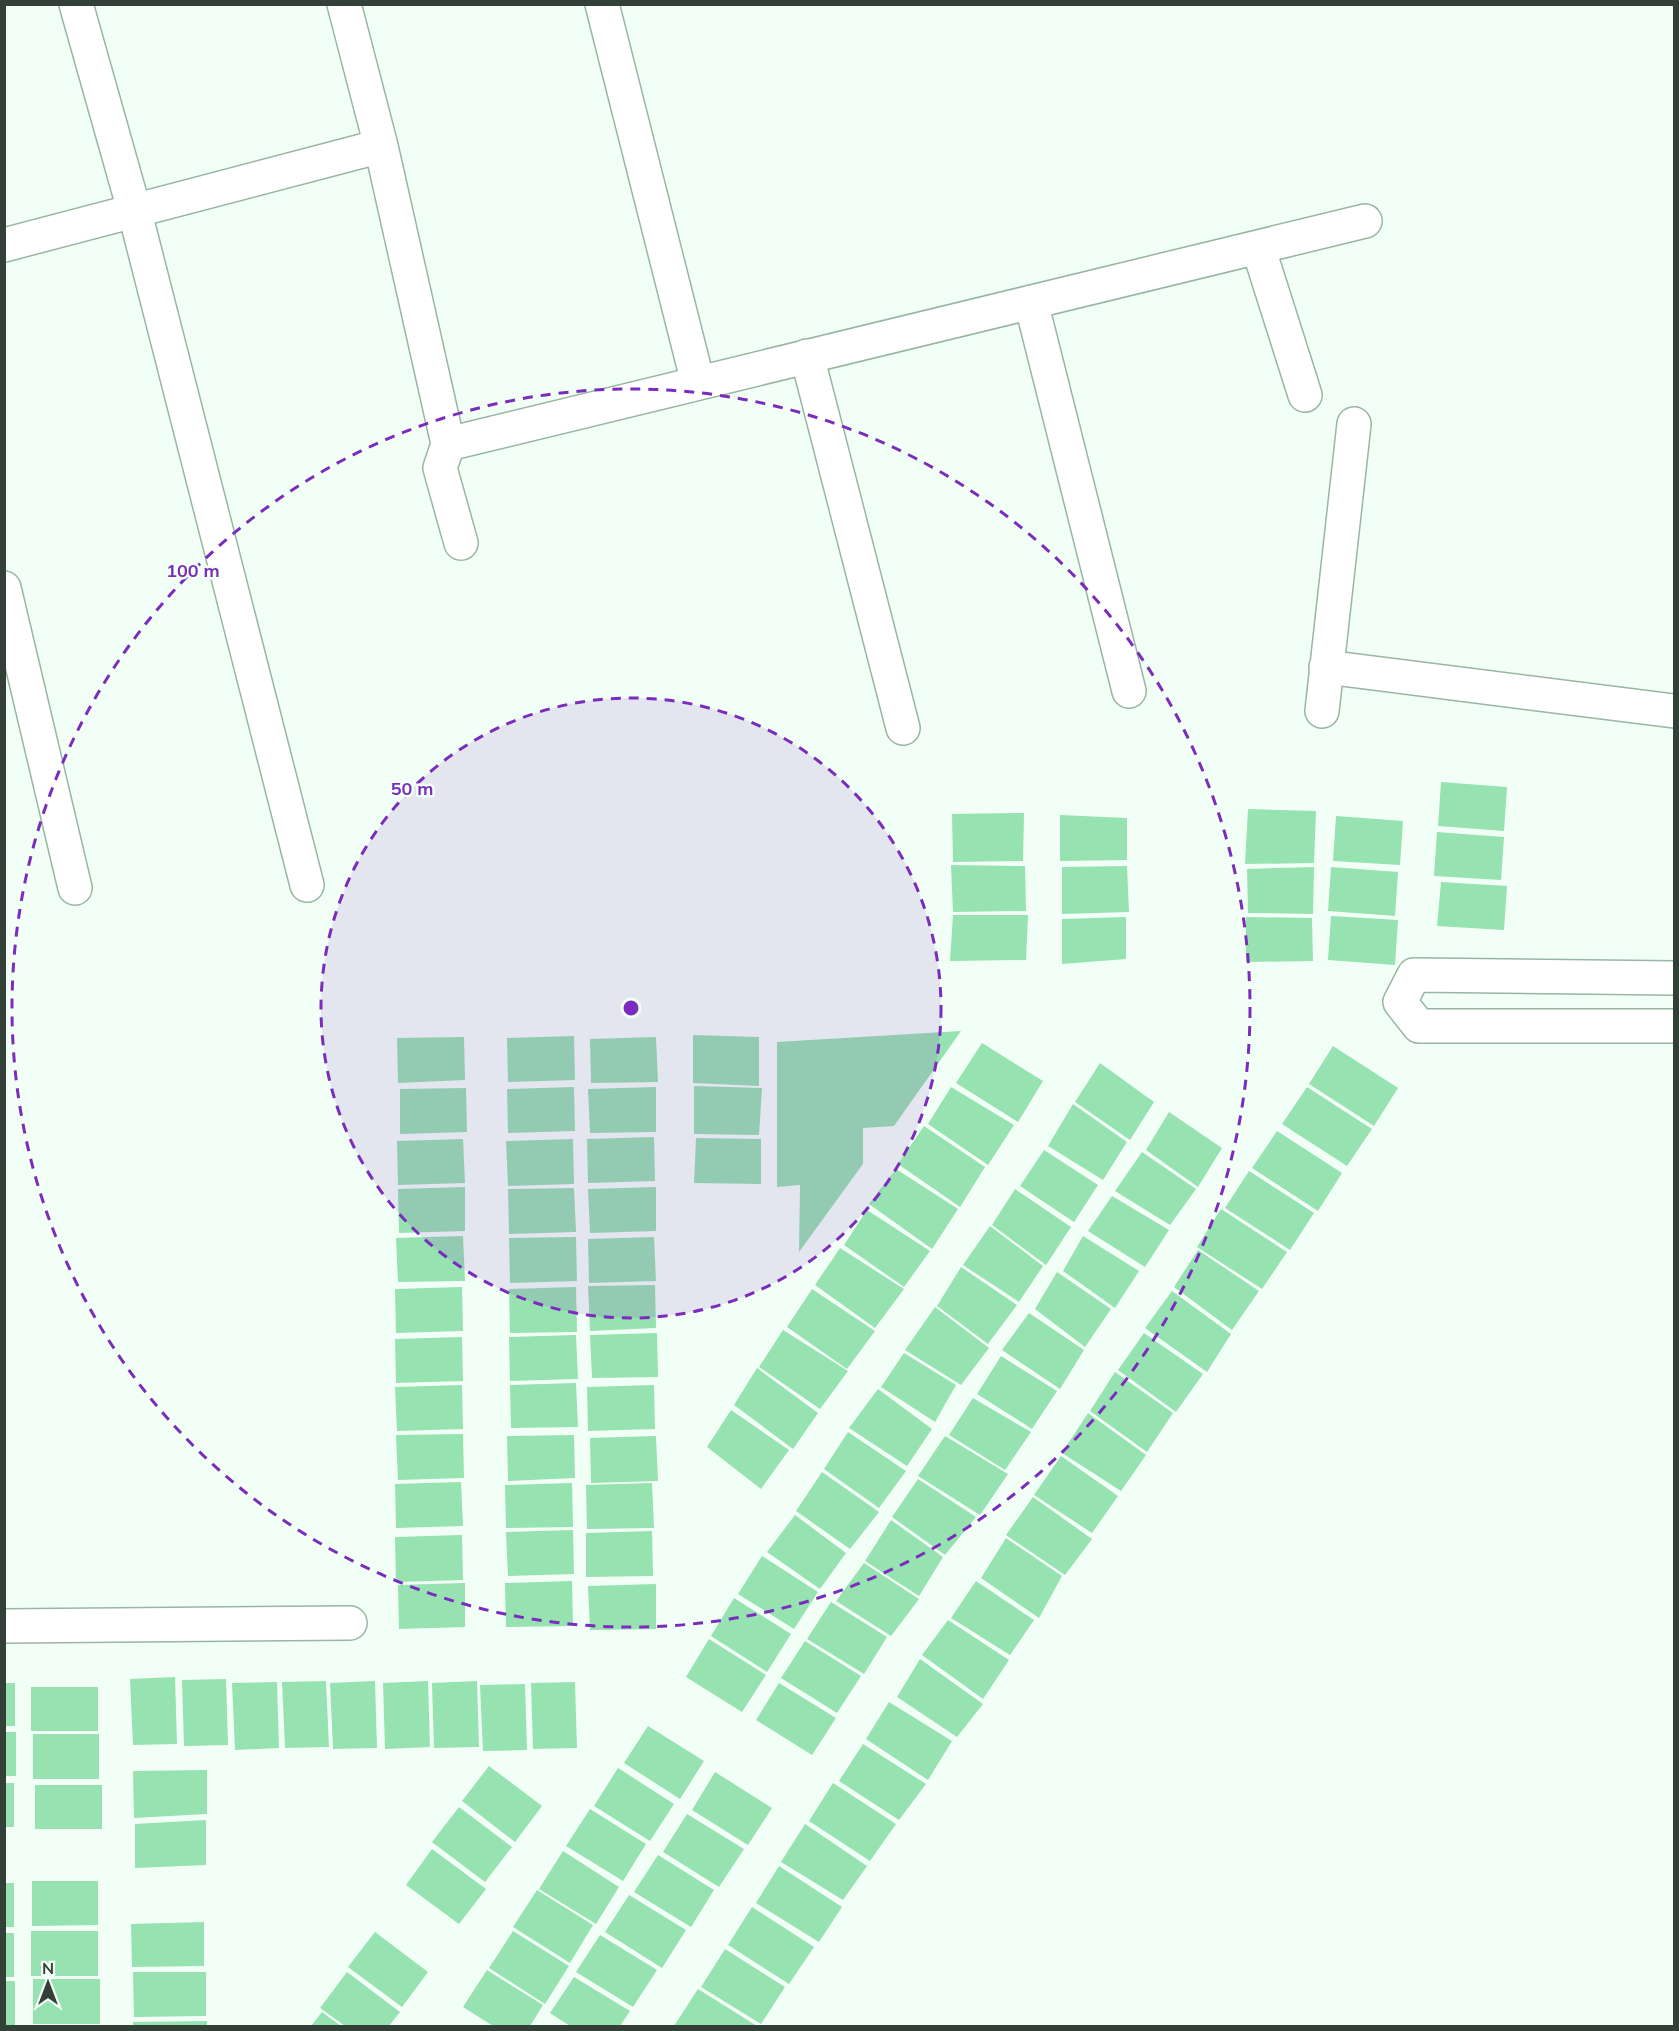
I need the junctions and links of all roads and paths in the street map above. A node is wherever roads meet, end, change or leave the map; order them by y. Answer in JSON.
{"nodes":[{"id":1,"x":76,"y":4,"type":"edge"},
{"id":2,"x":344,"y":4,"type":"edge"},
{"id":3,"x":602,"y":4,"type":"edge"},
{"id":4,"x":381,"y":146,"type":"junction"},
{"id":5,"x":135,"y":213,"type":"junction"},
{"id":6,"x":1365,"y":221,"type":"dead end"},
{"id":7,"x":4,"y":246,"type":"edge"},
{"id":8,"x":1258,"y":247,"type":"junction"},
{"id":9,"x":1031,"y":302,"type":"junction"},
{"id":10,"x":807,"y":356,"type":"junction"},
{"id":11,"x":698,"y":383,"type":"junction"},
{"id":12,"x":1305,"y":395,"type":"dead end"},
{"id":13,"x":1354,"y":423,"type":"dead end"},
{"id":14,"x":448,"y":444,"type":"junction"},
{"id":15,"x":461,"y":543,"type":"dead end"},
{"id":16,"x":4,"y":588,"type":"edge"},
{"id":17,"x":1326,"y":667,"type":"junction"},
{"id":18,"x":1129,"y":691,"type":"dead end"},
{"id":19,"x":1322,"y":711,"type":"dead end"},
{"id":20,"x":1674,"y":711,"type":"edge"},
{"id":21,"x":903,"y":728,"type":"dead end"},
{"id":22,"x":308,"y":885,"type":"dead end"},
{"id":23,"x":75,"y":888,"type":"dead end"},
{"id":24,"x":1674,"y":978,"type":"edge"},
{"id":25,"x":1674,"y":1026,"type":"edge"},
{"id":26,"x":350,"y":1623,"type":"dead end"},
{"id":27,"x":4,"y":1626,"type":"edge"}],
"edges":[{"from":1,"to":5,"type":"street"},
{"from":2,"to":4,"type":"street"},
{"from":3,"to":11,"type":"street"},
{"from":4,"to":5,"type":"street"},
{"from":4,"to":14,"type":"street"},
{"from":5,"to":7,"type":"street"},
{"from":5,"to":22,"type":"street"},
{"from":6,"to":8,"type":"street"},
{"from":8,"to":9,"type":"street"},
{"from":8,"to":12,"type":"street"},
{"from":9,"to":10,"type":"street"},
{"from":9,"to":18,"type":"street"},
{"from":10,"to":11,"type":"street"},
{"from":10,"to":21,"type":"street"},
{"from":11,"to":14,"type":"street"},
{"from":13,"to":17,"type":"street"},
{"from":14,"to":15,"type":"street"},
{"from":16,"to":23,"type":"street"},
{"from":17,"to":19,"type":"street"},
{"from":17,"to":20,"type":"street"},
{"from":24,"to":25,"type":"street"},
{"from":26,"to":27,"type":"street"}]}
